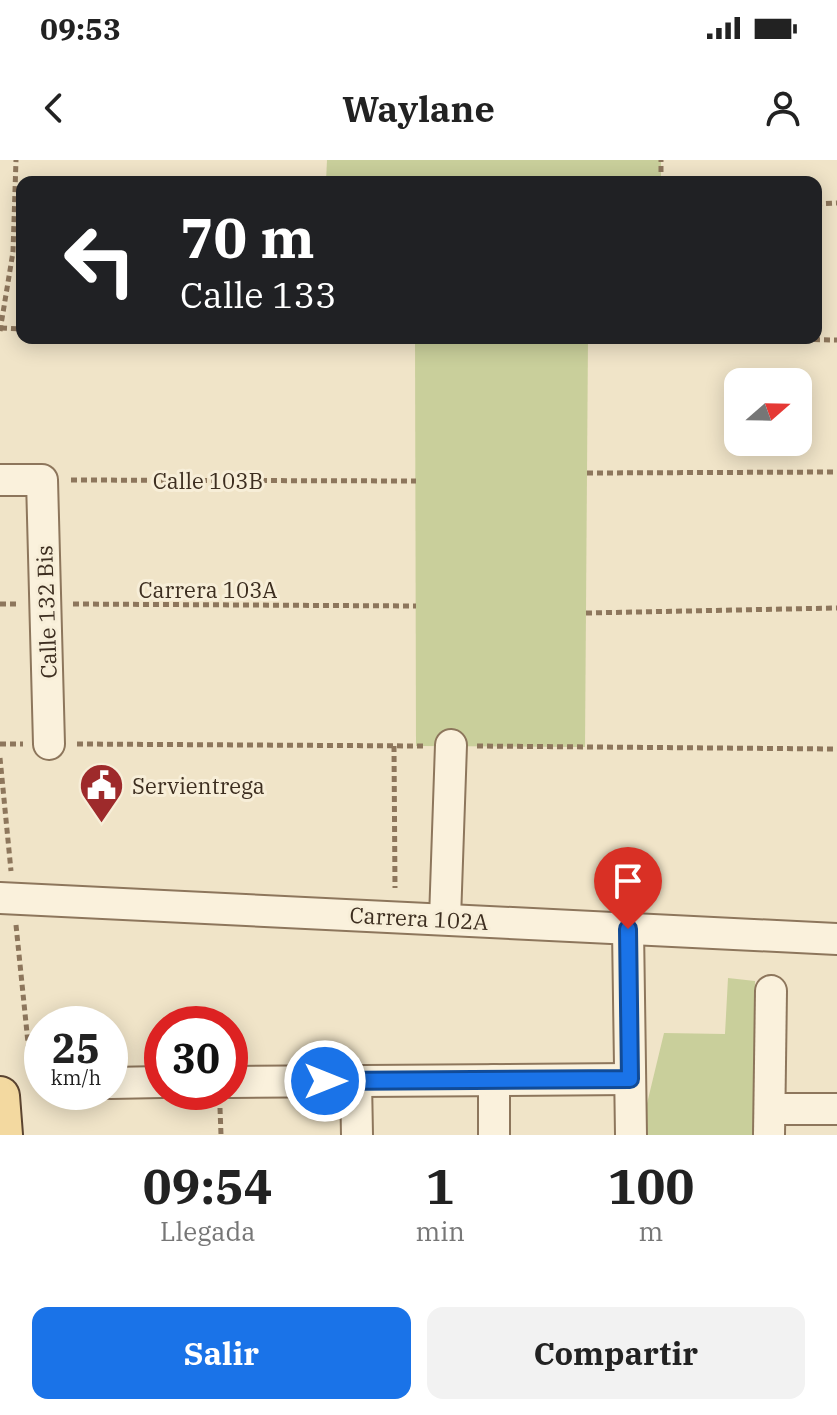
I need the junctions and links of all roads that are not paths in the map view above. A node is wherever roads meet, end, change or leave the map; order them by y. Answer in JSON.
{"nodes":[{"id":1,"x":0,"y":480,"type":"edge"},
{"id":2,"x":49,"y":744,"type":"dead end"},
{"id":3,"x":451,"y":745,"type":"dead end"},
{"id":4,"x":0,"y":898,"type":"edge"},
{"id":5,"x":445,"y":919,"type":"junction"},
{"id":6,"x":628,"y":929,"type":"junction"},
{"id":7,"x":837,"y":939,"type":"edge"},
{"id":8,"x":771,"y":991,"type":"dead end"},
{"id":9,"x":630,"y":1079,"type":"junction"},
{"id":10,"x":494,"y":1080,"type":"junction"},
{"id":11,"x":356,"y":1081,"type":"junction"},
{"id":12,"x":16,"y":1089,"type":"edge"},
{"id":13,"x":248,"y":1092,"type":"edge"},
{"id":14,"x":837,"y":1109,"type":"edge"},
{"id":15,"x":770,"y":1122,"type":"edge"},
{"id":16,"x":3,"y":1135,"type":"edge"},
{"id":17,"x":357,"y":1135,"type":"edge"},
{"id":18,"x":494,"y":1135,"type":"edge"},
{"id":19,"x":631,"y":1135,"type":"edge"}],
"edges":[{"from":1,"to":2,"type":"street","name":"Calle 132 Bis"},
{"from":3,"to":5,"type":"street"},
{"from":4,"to":5,"type":"street","name":"Carrera 102A"},
{"from":5,"to":6,"type":"street","name":"Carrera 102A"},
{"from":6,"to":7,"type":"street","name":"Carrera 102A"},
{"from":6,"to":9,"type":"street"},
{"from":8,"to":15,"type":"street"},
{"from":9,"to":10,"type":"street"},
{"from":9,"to":19,"type":"street"},
{"from":10,"to":11,"type":"street"},
{"from":10,"to":18,"type":"street"},
{"from":11,"to":13,"type":"street"},
{"from":11,"to":17,"type":"street"},
{"from":12,"to":16,"type":"main road"},
{"from":14,"to":15,"type":"street"}]}
